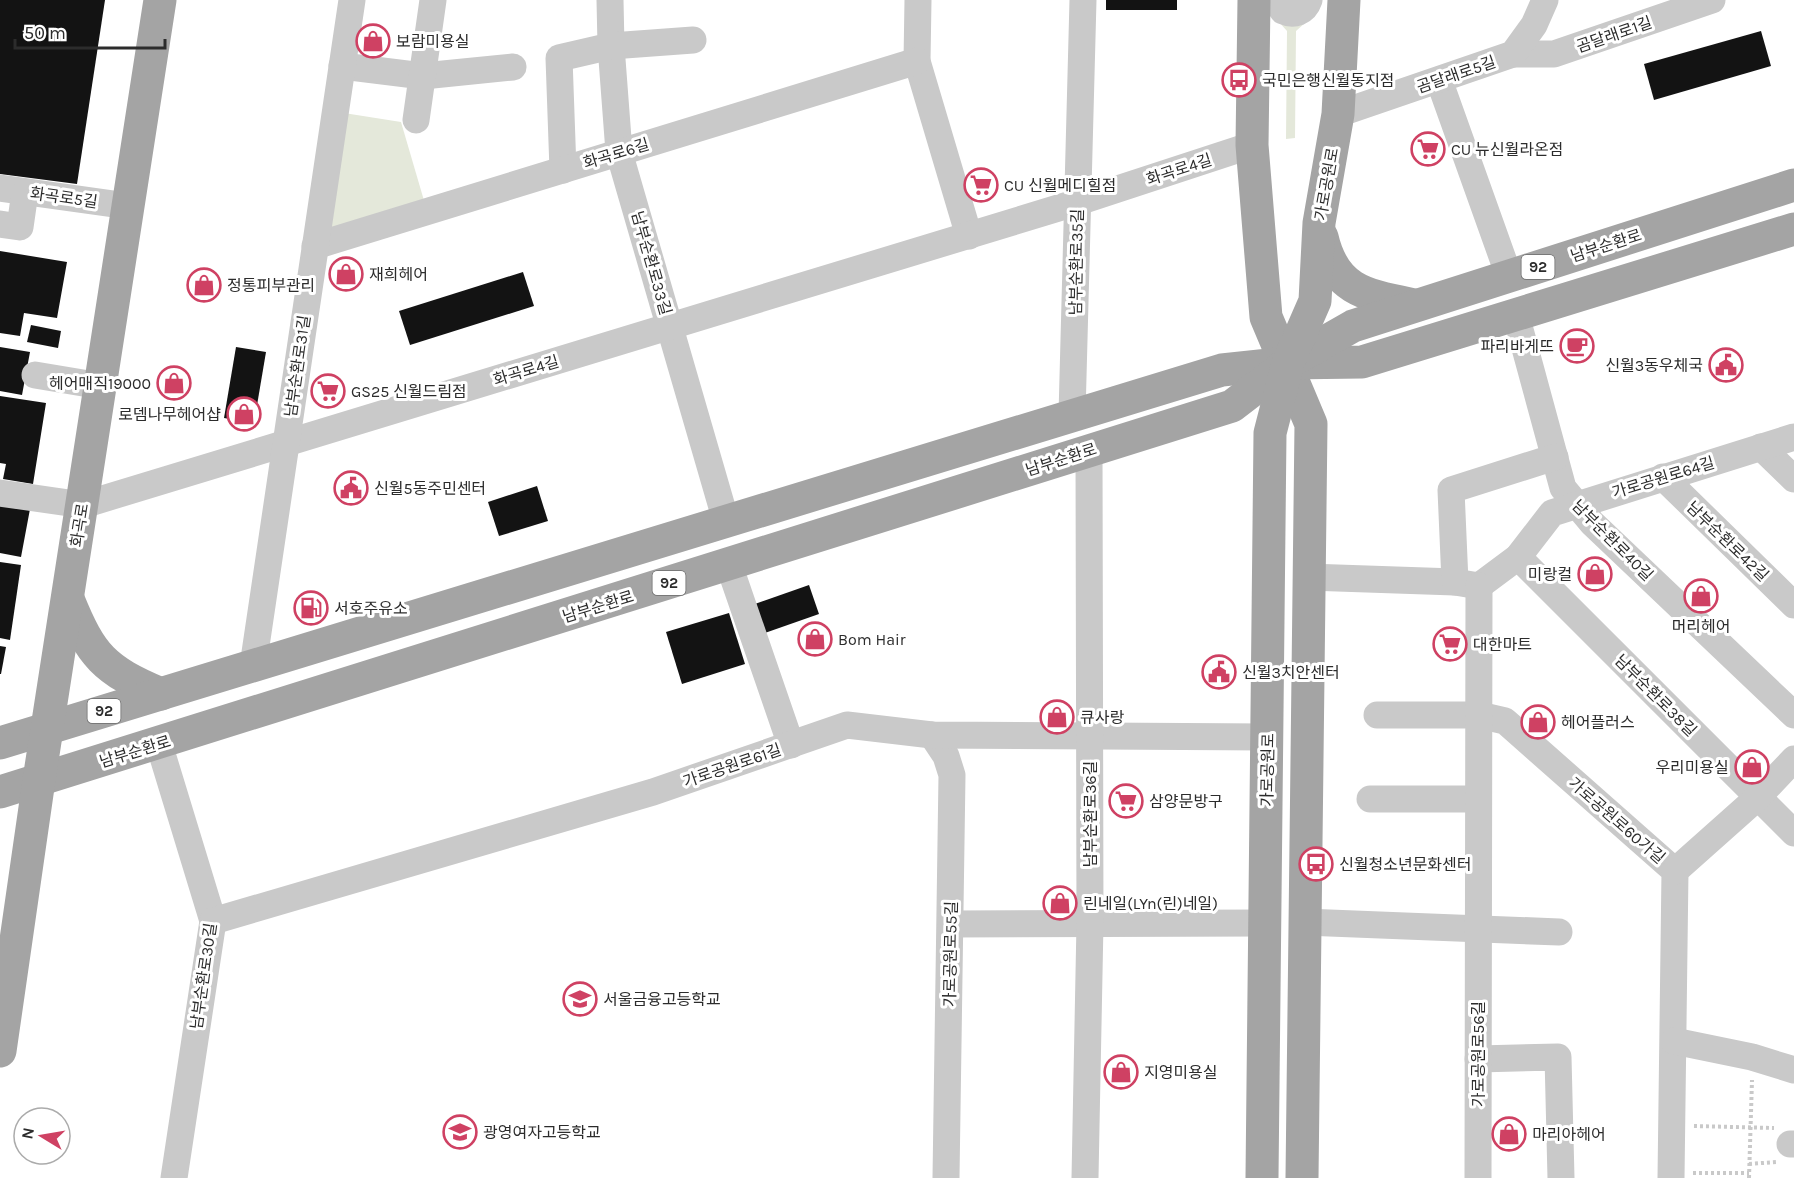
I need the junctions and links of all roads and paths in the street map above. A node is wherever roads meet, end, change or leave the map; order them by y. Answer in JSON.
{"nodes":[{"id":1,"x":160,"y":0,"type":"edge"},
{"id":2,"x":352,"y":0,"type":"edge"},
{"id":3,"x":433,"y":0,"type":"edge"},
{"id":4,"x":610,"y":0,"type":"edge"},
{"id":5,"x":918,"y":0,"type":"edge"},
{"id":6,"x":1083,"y":0,"type":"edge"},
{"id":7,"x":1254,"y":0,"type":"edge"},
{"id":8,"x":1275,"y":0,"type":"edge"},
{"id":9,"x":1309,"y":0,"type":"edge"},
{"id":10,"x":1344,"y":0,"type":"edge"},
{"id":11,"x":1545,"y":0,"type":"edge"},
{"id":12,"x":1712,"y":0,"type":"edge"},
{"id":13,"x":693,"y":40,"type":"dead end"},
{"id":14,"x":611,"y":46,"type":"junction"},
{"id":15,"x":1513,"y":54,"type":"junction"},
{"id":16,"x":917,"y":61,"type":"junction"},
{"id":17,"x":342,"y":66,"type":"junction"},
{"id":18,"x":513,"y":67,"type":"dead end"},
{"id":19,"x":423,"y":76,"type":"junction"},
{"id":20,"x":1439,"y":80,"type":"junction"},
{"id":21,"x":1338,"y":114,"type":"junction"},
{"id":22,"x":416,"y":120,"type":"dead end"},
{"id":23,"x":1252,"y":145,"type":"junction"},
{"id":24,"x":619,"y":152,"type":"junction"},
{"id":25,"x":563,"y":170,"type":"junction"},
{"id":26,"x":1794,"y":185,"type":"edge"},
{"id":27,"x":13,"y":190,"type":"edge"},
{"id":28,"x":1078,"y":202,"type":"junction"},
{"id":29,"x":128,"y":206,"type":"junction"},
{"id":30,"x":1319,"y":223,"type":"junction"},
{"id":31,"x":0,"y":224,"type":"edge"},
{"id":32,"x":1794,"y":229,"type":"edge"},
{"id":33,"x":969,"y":236,"type":"junction"},
{"id":34,"x":315,"y":246,"type":"junction"},
{"id":35,"x":1509,"y":276,"type":"junction"},
{"id":36,"x":1415,"y":306,"type":"junction"},
{"id":37,"x":1516,"y":315,"type":"junction"},
{"id":38,"x":670,"y":326,"type":"junction"},
{"id":39,"x":1288,"y":363,"type":"junction"},
{"id":40,"x":34,"y":375,"type":"dead end"},
{"id":41,"x":101,"y":386,"type":"junction"},
{"id":42,"x":1072,"y":415,"type":"junction"},
{"id":43,"x":1794,"y":437,"type":"edge"},
{"id":44,"x":286,"y":443,"type":"junction"},
{"id":45,"x":1761,"y":447,"type":"junction"},
{"id":46,"x":1089,"y":450,"type":"junction"},
{"id":47,"x":1555,"y":457,"type":"junction"},
{"id":48,"x":1663,"y":477,"type":"junction"},
{"id":49,"x":1794,"y":479,"type":"edge"},
{"id":50,"x":0,"y":493,"type":"edge"},
{"id":51,"x":82,"y":504,"type":"junction"},
{"id":52,"x":1576,"y":504,"type":"junction"},
{"id":53,"x":726,"y":521,"type":"junction"},
{"id":54,"x":1518,"y":557,"type":"junction"},
{"id":55,"x":729,"y":564,"type":"junction"},
{"id":56,"x":1308,"y":577,"type":"junction"},
{"id":57,"x":1467,"y":584,"type":"junction"},
{"id":58,"x":68,"y":599,"type":"junction"},
{"id":59,"x":1794,"y":605,"type":"edge"},
{"id":60,"x":252,"y":666,"type":"junction"},
{"id":61,"x":206,"y":680,"type":"junction"},
{"id":62,"x":161,"y":694,"type":"junction"},
{"id":63,"x":1377,"y":715,"type":"dead end"},
{"id":64,"x":1794,"y":715,"type":"edge"},
{"id":65,"x":1479,"y":716,"type":"junction"},
{"id":66,"x":47,"y":728,"type":"junction"},
{"id":67,"x":932,"y":735,"type":"junction"},
{"id":68,"x":1090,"y":736,"type":"junction"},
{"id":69,"x":1267,"y":737,"type":"junction"},
{"id":70,"x":164,"y":742,"type":"junction"},
{"id":71,"x":0,"y":743,"type":"edge"},
{"id":72,"x":791,"y":745,"type":"junction"},
{"id":73,"x":1794,"y":759,"type":"edge"},
{"id":74,"x":39,"y":780,"type":"junction"},
{"id":75,"x":0,"y":792,"type":"edge"},
{"id":76,"x":1757,"y":798,"type":"junction"},
{"id":77,"x":1370,"y":799,"type":"dead end"},
{"id":78,"x":1479,"y":799,"type":"junction"},
{"id":79,"x":1794,"y":833,"type":"edge"},
{"id":80,"x":1675,"y":871,"type":"junction"},
{"id":81,"x":213,"y":921,"type":"junction"},
{"id":82,"x":1304,"y":922,"type":"junction"},
{"id":83,"x":1090,"y":923,"type":"junction"},
{"id":84,"x":1265,"y":923,"type":"junction"},
{"id":85,"x":951,"y":924,"type":"junction"},
{"id":86,"x":1478,"y":930,"type":"junction"},
{"id":87,"x":1559,"y":932,"type":"dead end"},
{"id":88,"x":1674,"y":1041,"type":"junction"},
{"id":89,"x":0,"y":1051,"type":"edge"},
{"id":90,"x":1752,"y":1057,"type":"junction"},
{"id":91,"x":1478,"y":1059,"type":"junction"},
{"id":92,"x":1794,"y":1070,"type":"edge"},
{"id":93,"x":1672,"y":1126,"type":"junction"},
{"id":94,"x":1752,"y":1128,"type":"junction"},
{"id":95,"x":1792,"y":1144,"type":"edge"},
{"id":96,"x":1671,"y":1175,"type":"edge"},
{"id":97,"x":1749,"y":1175,"type":"edge"},
{"id":98,"x":174,"y":1178,"type":"edge"},
{"id":99,"x":946,"y":1178,"type":"edge"},
{"id":100,"x":1085,"y":1178,"type":"edge"},
{"id":101,"x":1262,"y":1178,"type":"edge"},
{"id":102,"x":1302,"y":1178,"type":"edge"},
{"id":103,"x":1478,"y":1178,"type":"edge"},
{"id":104,"x":1561,"y":1178,"type":"edge"}],
"edges":[{"from":1,"to":29,"type":"main road","name":"화곡로"},
{"from":2,"to":17,"type":"street","name":"남부순환로31길"},
{"from":3,"to":19,"type":"street"},
{"from":4,"to":14,"type":"street","name":"남부순환로33길"},
{"from":5,"to":16,"type":"street"},
{"from":6,"to":28,"type":"street","name":"남부순환로35길"},
{"from":7,"to":23,"type":"main road"},
{"from":8,"to":9,"type":"street"},
{"from":10,"to":21,"type":"main road","name":"가로공원로"},
{"from":11,"to":15,"type":"street","name":"곰달래로5길"},
{"from":12,"to":15,"type":"street","name":"곰달래로1길"},
{"from":13,"to":14,"type":"street"},
{"from":14,"to":24,"type":"street","name":"남부순환로33길"},
{"from":14,"to":25,"type":"street"},
{"from":15,"to":20,"type":"street","name":"곰달래로5길"},
{"from":16,"to":24,"type":"street","name":"화곡로6길"},
{"from":16,"to":33,"type":"street"},
{"from":17,"to":19,"type":"street"},
{"from":17,"to":34,"type":"street","name":"남부순환로31길"},
{"from":18,"to":19,"type":"street"},
{"from":19,"to":22,"type":"street"},
{"from":20,"to":21,"type":"street","name":"곰달래로5길"},
{"from":20,"to":35,"type":"street"},
{"from":21,"to":30,"type":"main road","name":"가로공원로"},
{"from":23,"to":28,"type":"street","name":"화곡로4길"},
{"from":23,"to":39,"type":"main road"},
{"from":24,"to":25,"type":"street","name":"화곡로6길"},
{"from":24,"to":38,"type":"street","name":"남부순환로33길"},
{"from":25,"to":34,"type":"street","name":"화곡로6길"},
{"from":26,"to":35,"type":"main road","name":"남부순환로","number":"92"},
{"from":27,"to":29,"type":"street","name":"화곡로5길"},
{"from":27,"to":31,"type":"street"},
{"from":28,"to":33,"type":"street","name":"화곡로4길"},
{"from":28,"to":42,"type":"street","name":"남부순환로35길"},
{"from":29,"to":41,"type":"main road","name":"화곡로"},
{"from":30,"to":36,"type":"main road"},
{"from":30,"to":39,"type":"main road","name":"가로공원로"},
{"from":32,"to":37,"type":"main road","name":"남부순환로","number":"92"},
{"from":33,"to":38,"type":"street","name":"화곡로4길"},
{"from":34,"to":44,"type":"street","name":"남부순환로31길"},
{"from":35,"to":36,"type":"main road","name":"남부순환로","number":"92"},
{"from":36,"to":39,"type":"main road","name":"남부순환로","number":"92"},
{"from":37,"to":39,"type":"main road","name":"남부순환로","number":"92"},
{"from":37,"to":47,"type":"street","name":"남부순환로40길"},
{"from":38,"to":44,"type":"street","name":"화곡로4길"},
{"from":38,"to":53,"type":"street","name":"남부순환로33길"},
{"from":39,"to":42,"type":"main road","name":"남부순환로","number":"92"},
{"from":39,"to":46,"type":"main road","name":"남부순환로","number":"92"},
{"from":39,"to":56,"type":"main road"},
{"from":39,"to":69,"type":"main road","name":"가로공원로"},
{"from":40,"to":41,"type":"street"},
{"from":41,"to":51,"type":"main road","name":"화곡로"},
{"from":42,"to":53,"type":"main road","name":"남부순환로","number":"92"},
{"from":43,"to":45,"type":"street","name":"가로공원로64길"},
{"from":44,"to":51,"type":"street","name":"화곡로4길"},
{"from":44,"to":60,"type":"street","name":"남부순환로31길"},
{"from":45,"to":48,"type":"street","name":"가로공원로64길"},
{"from":45,"to":49,"type":"street"},
{"from":46,"to":55,"type":"main road","name":"남부순환로","number":"92"},
{"from":46,"to":68,"type":"street","name":"남부순환로36길"},
{"from":47,"to":52,"type":"street","name":"남부순환로40길"},
{"from":47,"to":57,"type":"street"},
{"from":48,"to":52,"type":"street","name":"가로공원로64길"},
{"from":48,"to":59,"type":"street","name":"남부순환로42길"},
{"from":50,"to":51,"type":"street"},
{"from":51,"to":58,"type":"main road","name":"화곡로"},
{"from":52,"to":54,"type":"street","name":"가로공원로64길"},
{"from":52,"to":64,"type":"street","name":"남부순환로40길"},
{"from":53,"to":60,"type":"main road","name":"남부순환로","number":"92"},
{"from":54,"to":57,"type":"street","name":"가로공원로64길"},
{"from":54,"to":76,"type":"street","name":"남부순환로38길"},
{"from":55,"to":70,"type":"main road","name":"남부순환로","number":"92"},
{"from":55,"to":72,"type":"street"},
{"from":56,"to":57,"type":"street"},
{"from":56,"to":82,"type":"main road"},
{"from":57,"to":65,"type":"street","name":"가로공원로56길"},
{"from":58,"to":62,"type":"main road"},
{"from":58,"to":66,"type":"main road","name":"화곡로"},
{"from":60,"to":61,"type":"main road","name":"남부순환로","number":"92"},
{"from":61,"to":62,"type":"main road","name":"남부순환로","number":"92"},
{"from":61,"to":70,"type":"main road"},
{"from":62,"to":66,"type":"main road","name":"남부순환로","number":"92"},
{"from":63,"to":65,"type":"street"},
{"from":65,"to":78,"type":"street","name":"가로공원로56길"},
{"from":65,"to":80,"type":"street","name":"가로공원로60가길"},
{"from":66,"to":71,"type":"main road","name":"남부순환로","number":"92"},
{"from":66,"to":74,"type":"main road","name":"화곡로"},
{"from":67,"to":68,"type":"street","name":"가로공원로61길"},
{"from":67,"to":72,"type":"street","name":"가로공원로61길"},
{"from":67,"to":85,"type":"street","name":"가로공원로55길"},
{"from":68,"to":69,"type":"street","name":"가로공원로61길"},
{"from":68,"to":83,"type":"street","name":"남부순환로36길"},
{"from":69,"to":84,"type":"main road","name":"가로공원로"},
{"from":70,"to":74,"type":"main road","name":"남부순환로","number":"92"},
{"from":70,"to":81,"type":"street","name":"남부순환로30길"},
{"from":72,"to":81,"type":"street","name":"가로공원로61길"},
{"from":73,"to":76,"type":"street"},
{"from":74,"to":75,"type":"main road","name":"남부순환로","number":"92"},
{"from":74,"to":89,"type":"main road","name":"화곡로"},
{"from":76,"to":79,"type":"street","name":"남부순환로38길"},
{"from":76,"to":80,"type":"street"},
{"from":77,"to":78,"type":"street"},
{"from":78,"to":86,"type":"street","name":"가로공원로56길"},
{"from":80,"to":88,"type":"street","name":"가로공원로60가길"},
{"from":81,"to":98,"type":"street","name":"남부순환로30길"},
{"from":82,"to":86,"type":"street"},
{"from":82,"to":102,"type":"main road"},
{"from":83,"to":84,"type":"street"},
{"from":83,"to":85,"type":"street"},
{"from":83,"to":100,"type":"street","name":"남부순환로36길"},
{"from":84,"to":101,"type":"main road","name":"가로공원로"},
{"from":85,"to":99,"type":"street","name":"가로공원로55길"},
{"from":86,"to":87,"type":"street"},
{"from":86,"to":91,"type":"street","name":"가로공원로56길"},
{"from":88,"to":90,"type":"street"},
{"from":88,"to":93,"type":"street","name":"가로공원로60가길"},
{"from":90,"to":92,"type":"street"},
{"from":90,"to":94,"type":"path"},
{"from":91,"to":103,"type":"street","name":"가로공원로56길"},
{"from":91,"to":104,"type":"street"},
{"from":93,"to":94,"type":"path"},
{"from":93,"to":96,"type":"street","name":"가로공원로60가길"},
{"from":94,"to":95,"type":"path"},
{"from":94,"to":97,"type":"path"},
{"from":96,"to":97,"type":"path"}]}
